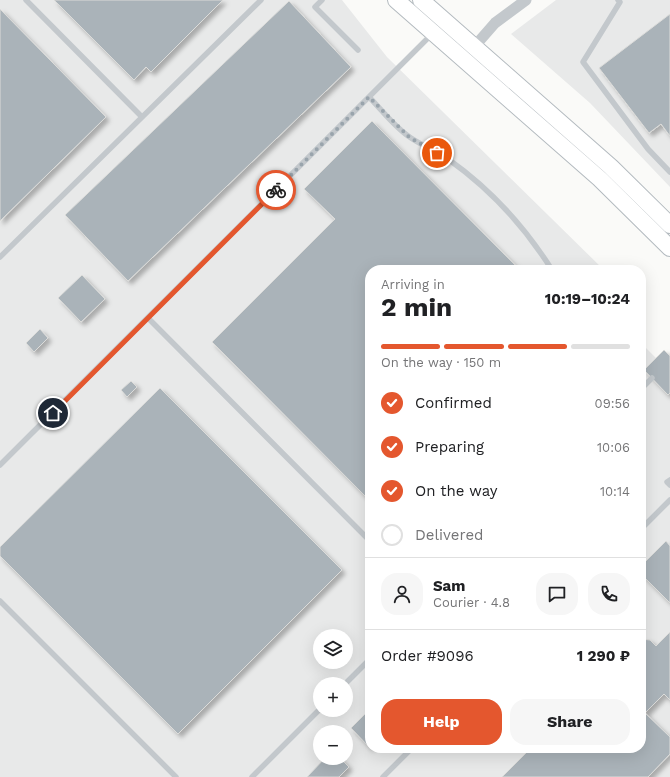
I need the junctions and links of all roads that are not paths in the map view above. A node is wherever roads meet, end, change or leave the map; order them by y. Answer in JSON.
{"nodes":[{"id":1,"x":26,"y":0,"type":"edge"},
{"id":2,"x":261,"y":0,"type":"edge"},
{"id":3,"x":322,"y":0,"type":"edge"},
{"id":4,"x":396,"y":0,"type":"edge"},
{"id":5,"x":421,"y":0,"type":"edge"},
{"id":6,"x":526,"y":0,"type":"edge"},
{"id":7,"x":618,"y":0,"type":"edge"},
{"id":8,"x":433,"y":33,"type":"junction"},
{"id":9,"x":474,"y":47,"type":"junction"},
{"id":10,"x":358,"y":50,"type":"dead end"},
{"id":11,"x":369,"y":97,"type":"junction"},
{"id":12,"x":142,"y":117,"type":"junction"},
{"id":13,"x":670,"y":172,"type":"edge"},
{"id":14,"x":670,"y":225,"type":"edge"},
{"id":15,"x":670,"y":248,"type":"edge"},
{"id":16,"x":0,"y":257,"type":"edge"},
{"id":17,"x":549,"y":265,"type":"edge"},
{"id":18,"x":148,"y":318,"type":"junction"},
{"id":19,"x":652,"y":378,"type":"dead end"},
{"id":20,"x":646,"y":384,"type":"edge"},
{"id":21,"x":0,"y":465,"type":"edge"},
{"id":22,"x":670,"y":480,"type":"edge"},
{"id":23,"x":670,"y":485,"type":"edge"},
{"id":24,"x":670,"y":500,"type":"edge"},
{"id":25,"x":646,"y":524,"type":"edge"},
{"id":26,"x":365,"y":536,"type":"edge"},
{"id":27,"x":0,"y":601,"type":"edge"},
{"id":28,"x":365,"y":665,"type":"edge"},
{"id":29,"x":352,"y":677,"type":"edge"},
{"id":30,"x":313,"y":716,"type":"edge"},
{"id":31,"x":407,"y":753,"type":"edge"},
{"id":32,"x":176,"y":777,"type":"edge"},
{"id":33,"x":252,"y":777,"type":"edge"},
{"id":34,"x":383,"y":777,"type":"edge"}],
"edges":[{"from":1,"to":12,"type":"lane"},
{"from":2,"to":12,"type":"lane"},
{"from":3,"to":10,"type":"lane"},
{"from":4,"to":8,"type":"main road"},
{"from":5,"to":9,"type":"main road"},
{"from":6,"to":9,"type":"street"},
{"from":7,"to":13,"type":"lane"},
{"from":8,"to":11,"type":"lane"},
{"from":8,"to":15,"type":"main road"},
{"from":9,"to":14,"type":"main road"},
{"from":11,"to":17,"type":"lane"},
{"from":11,"to":18,"type":"lane"},
{"from":12,"to":16,"type":"lane"},
{"from":18,"to":21,"type":"lane"},
{"from":18,"to":26,"type":"lane"},
{"from":19,"to":20,"type":"lane"},
{"from":22,"to":23,"type":"lane"},
{"from":24,"to":25,"type":"lane"},
{"from":27,"to":32,"type":"lane"},
{"from":28,"to":29,"type":"lane"},
{"from":30,"to":33,"type":"lane"},
{"from":31,"to":34,"type":"lane"}]}
